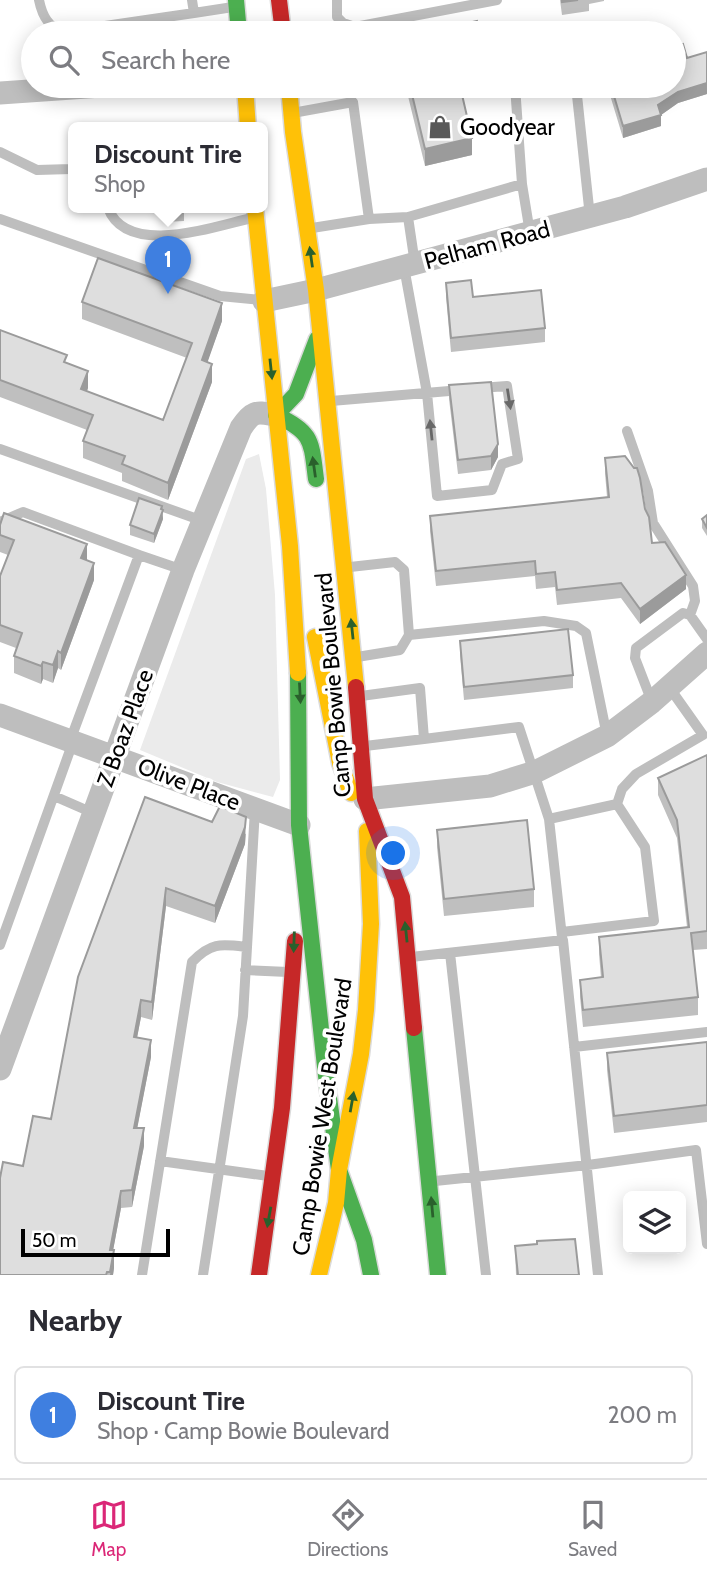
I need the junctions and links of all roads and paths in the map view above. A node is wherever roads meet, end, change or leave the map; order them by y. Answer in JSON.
{"nodes":[{"id":1,"x":39,"y":0,"type":"edge"},
{"id":2,"x":192,"y":0,"type":"edge"},
{"id":3,"x":279,"y":0,"type":"edge"},
{"id":4,"x":337,"y":0,"type":"edge"},
{"id":5,"x":497,"y":0,"type":"edge"},
{"id":6,"x":236,"y":3,"type":"edge"},
{"id":7,"x":194,"y":13,"type":"junction"},
{"id":8,"x":48,"y":21,"type":"edge"},
{"id":9,"x":139,"y":21,"type":"edge"},
{"id":10,"x":238,"y":21,"type":"edge"},
{"id":11,"x":282,"y":21,"type":"edge"},
{"id":12,"x":341,"y":21,"type":"edge"},
{"id":13,"x":387,"y":21,"type":"edge"},
{"id":14,"x":21,"y":92,"type":"edge"},
{"id":15,"x":0,"y":93,"type":"edge"},
{"id":16,"x":246,"y":98,"type":"edge"},
{"id":17,"x":290,"y":98,"type":"edge"},
{"id":18,"x":516,"y":98,"type":"edge"},
{"id":19,"x":577,"y":98,"type":"edge"},
{"id":20,"x":291,"y":113,"type":"junction"},
{"id":21,"x":248,"y":122,"type":"edge"},
{"id":22,"x":0,"y":152,"type":"edge"},
{"id":23,"x":68,"y":169,"type":"edge"},
{"id":24,"x":707,"y":180,"type":"edge"},
{"id":25,"x":522,"y":184,"type":"junction"},
{"id":26,"x":110,"y":213,"type":"edge"},
{"id":27,"x":255,"y":213,"type":"edge"},
{"id":28,"x":408,"y":217,"type":"junction"},
{"id":29,"x":590,"y":217,"type":"junction"},
{"id":30,"x":0,"y":219,"type":"edge"},
{"id":31,"x":369,"y":219,"type":"junction"},
{"id":32,"x":307,"y":228,"type":"junction"},
{"id":33,"x":530,"y":233,"type":"junction"},
{"id":34,"x":410,"y":265,"type":"junction"},
{"id":35,"x":316,"y":290,"type":"junction"},
{"id":36,"x":264,"y":301,"type":"junction"},
{"id":37,"x":320,"y":327,"type":"junction"},
{"id":38,"x":427,"y":393,"type":"junction"},
{"id":39,"x":328,"y":401,"type":"junction"},
{"id":40,"x":276,"y":415,"type":"junction"},
{"id":41,"x":627,"y":431,"type":"dead end"},
{"id":42,"x":0,"y":449,"type":"edge"},
{"id":43,"x":319,"y":501,"type":"dead end"},
{"id":44,"x":0,"y":522,"type":"edge"},
{"id":45,"x":203,"y":522,"type":"junction"},
{"id":46,"x":290,"y":546,"type":"junction"},
{"id":47,"x":326,"y":553,"type":"dead end"},
{"id":48,"x":139,"y":555,"type":"junction"},
{"id":49,"x":345,"y":568,"type":"junction"},
{"id":50,"x":183,"y":570,"type":"junction"},
{"id":51,"x":349,"y":601,"type":"junction"},
{"id":52,"x":690,"y":615,"type":"junction"},
{"id":53,"x":408,"y":635,"type":"junction"},
{"id":54,"x":707,"y":639,"type":"edge"},
{"id":55,"x":707,"y":653,"type":"edge"},
{"id":56,"x":354,"y":658,"type":"junction"},
{"id":57,"x":661,"y":694,"type":"junction"},
{"id":58,"x":358,"y":696,"type":"junction"},
{"id":59,"x":0,"y":715,"type":"edge"},
{"id":60,"x":607,"y":736,"type":"junction"},
{"id":61,"x":424,"y":738,"type":"junction"},
{"id":62,"x":71,"y":741,"type":"junction"},
{"id":63,"x":705,"y":741,"type":"edge"},
{"id":64,"x":361,"y":746,"type":"junction"},
{"id":65,"x":115,"y":755,"type":"junction"},
{"id":66,"x":535,"y":772,"type":"junction"},
{"id":67,"x":54,"y":796,"type":"junction"},
{"id":68,"x":365,"y":799,"type":"junction"},
{"id":69,"x":617,"y":804,"type":"junction"},
{"id":70,"x":255,"y":808,"type":"junction"},
{"id":71,"x":93,"y":814,"type":"junction"},
{"id":72,"x":549,"y":819,"type":"junction"},
{"id":73,"x":299,"y":825,"type":"junction"},
{"id":74,"x":562,"y":936,"type":"junction"},
{"id":75,"x":0,"y":945,"type":"edge"},
{"id":76,"x":247,"y":947,"type":"junction"},
{"id":77,"x":450,"y":953,"type":"junction"},
{"id":78,"x":408,"y":958,"type":"junction"},
{"id":79,"x":245,"y":970,"type":"junction"},
{"id":80,"x":293,"y":972,"type":"junction"},
{"id":81,"x":707,"y":1032,"type":"edge"},
{"id":82,"x":574,"y":1047,"type":"junction"},
{"id":83,"x":0,"y":1069,"type":"edge"},
{"id":84,"x":160,"y":1161,"type":"junction"},
{"id":85,"x":588,"y":1165,"type":"junction"},
{"id":86,"x":219,"y":1170,"type":"junction"},
{"id":87,"x":339,"y":1170,"type":"junction"},
{"id":88,"x":274,"y":1177,"type":"junction"},
{"id":89,"x":475,"y":1177,"type":"junction"},
{"id":90,"x":429,"y":1182,"type":"junction"},
{"id":91,"x":707,"y":1244,"type":"edge"},
{"id":92,"x":142,"y":1275,"type":"edge"},
{"id":93,"x":202,"y":1275,"type":"edge"},
{"id":94,"x":259,"y":1275,"type":"edge"},
{"id":95,"x":319,"y":1275,"type":"edge"},
{"id":96,"x":370,"y":1275,"type":"edge"},
{"id":97,"x":438,"y":1275,"type":"edge"},
{"id":98,"x":486,"y":1275,"type":"edge"},
{"id":99,"x":598,"y":1275,"type":"edge"}],
"edges":[{"from":1,"to":8,"type":"lane"},
{"from":2,"to":7,"type":"lane"},
{"from":3,"to":11,"type":"main road"},
{"from":4,"to":12,"type":"lane"},
{"from":5,"to":13,"type":"lane"},
{"from":6,"to":7,"type":"lane"},
{"from":6,"to":10,"type":"main road"},
{"from":7,"to":9,"type":"lane"},
{"from":14,"to":15,"type":"street"},
{"from":16,"to":21,"type":"main road"},
{"from":17,"to":20,"type":"main road","name":"Camp Bowie Boulevard"},
{"from":18,"to":25,"type":"lane"},
{"from":19,"to":29,"type":"lane"},
{"from":20,"to":31,"type":"lane"},
{"from":20,"to":32,"type":"main road","name":"Camp Bowie Boulevard"},
{"from":22,"to":23,"type":"lane"},
{"from":24,"to":29,"type":"street","name":"Pelham Road"},
{"from":25,"to":28,"type":"lane"},
{"from":25,"to":33,"type":"lane"},
{"from":26,"to":27,"type":"lane"},
{"from":27,"to":36,"type":"main road","name":"Camp Bowie Boulevard"},
{"from":28,"to":31,"type":"lane"},
{"from":28,"to":34,"type":"lane"},
{"from":29,"to":33,"type":"street","name":"Pelham Road"},
{"from":30,"to":36,"type":"lane"},
{"from":31,"to":32,"type":"lane"},
{"from":35,"to":32,"type":"main road","name":"Camp Bowie Boulevard","one_way":true},
{"from":33,"to":34,"type":"street","name":"Pelham Road"},
{"from":34,"to":35,"type":"street","name":"Pelham Road"},
{"from":34,"to":38,"type":"lane"},
{"from":35,"to":36,"type":"street","name":"Pelham Road"},
{"from":35,"to":37,"type":"main road","name":"Camp Bowie Boulevard"},
{"from":36,"to":40,"type":"main road","name":"Camp Bowie Boulevard","one_way":true},
{"from":37,"to":39,"type":"main road","name":"Camp Bowie Boulevard"},
{"from":37,"to":40,"type":"main road"},
{"from":38,"to":38,"type":"lane","one_way":true},
{"from":38,"to":39,"type":"lane"},
{"from":39,"to":49,"type":"main road","name":"Camp Bowie Boulevard"},
{"from":43,"to":40,"type":"main road","one_way":true},
{"from":40,"to":45,"type":"street","name":"Z Boaz Place"},
{"from":40,"to":46,"type":"main road","name":"Camp Bowie Boulevard"},
{"from":41,"to":52,"type":"lane"},
{"from":42,"to":45,"type":"lane"},
{"from":44,"to":48,"type":"lane"},
{"from":45,"to":50,"type":"street","name":"Z Boaz Place"},
{"from":46,"to":68,"type":"main road"},
{"from":46,"to":73,"type":"main road","name":"Camp Bowie Boulevard","one_way":true},
{"from":47,"to":51,"type":"main road"},
{"from":48,"to":50,"type":"lane"},
{"from":48,"to":62,"type":"lane"},
{"from":49,"to":51,"type":"main road","name":"Camp Bowie Boulevard"},
{"from":49,"to":53,"type":"lane"},
{"from":50,"to":65,"type":"street","name":"Z Boaz Place"},
{"from":56,"to":51,"type":"main road","name":"Camp Bowie Boulevard","one_way":true},
{"from":52,"to":54,"type":"lane"},
{"from":52,"to":57,"type":"lane"},
{"from":53,"to":56,"type":"lane"},
{"from":53,"to":60,"type":"lane"},
{"from":55,"to":57,"type":"street"},
{"from":56,"to":58,"type":"main road","name":"Camp Bowie Boulevard"},
{"from":57,"to":60,"type":"street"},
{"from":57,"to":63,"type":"lane"},
{"from":58,"to":61,"type":"lane"},
{"from":58,"to":64,"type":"main road","name":"Camp Bowie Boulevard"},
{"from":59,"to":62,"type":"street","name":"Olive Place"},
{"from":60,"to":66,"type":"street"},
{"from":61,"to":64,"type":"lane"},
{"from":61,"to":66,"type":"lane"},
{"from":62,"to":65,"type":"street","name":"Olive Place"},
{"from":62,"to":67,"type":"lane"},
{"from":63,"to":69,"type":"lane"},
{"from":64,"to":68,"type":"main road","name":"Camp Bowie Boulevard"},
{"from":65,"to":70,"type":"street","name":"Olive Place"},
{"from":65,"to":71,"type":"street","name":"Z Boaz Place"},
{"from":66,"to":68,"type":"street"},
{"from":66,"to":72,"type":"lane"},
{"from":67,"to":71,"type":"lane"},
{"from":67,"to":75,"type":"lane"},
{"from":78,"to":68,"type":"main road","name":"Camp Bowie Boulevard","one_way":true},
{"from":87,"to":68,"type":"main road","name":"Camp Bowie West Boulevard","one_way":true},
{"from":69,"to":72,"type":"lane"},
{"from":69,"to":74,"type":"lane"},
{"from":70,"to":73,"type":"street","name":"Olive Place"},
{"from":70,"to":76,"type":"lane"},
{"from":71,"to":83,"type":"street","name":"Z Boaz Place"},
{"from":72,"to":74,"type":"lane"},
{"from":73,"to":80,"type":"main road","name":"Camp Bowie West Boulevard","one_way":true},
{"from":73,"to":87,"type":"main road","name":"Camp Bowie Boulevard"},
{"from":74,"to":77,"type":"lane"},
{"from":74,"to":82,"type":"lane"},
{"from":76,"to":79,"type":"lane"},
{"from":76,"to":84,"type":"lane"},
{"from":77,"to":78,"type":"lane"},
{"from":77,"to":89,"type":"lane"},
{"from":78,"to":90,"type":"main road","name":"Camp Bowie Boulevard"},
{"from":79,"to":80,"type":"lane"},
{"from":79,"to":86,"type":"lane"},
{"from":80,"to":88,"type":"main road","name":"Camp Bowie West Boulevard"},
{"from":81,"to":82,"type":"lane"},
{"from":82,"to":85,"type":"lane"},
{"from":84,"to":86,"type":"lane"},
{"from":84,"to":92,"type":"lane"},
{"from":85,"to":89,"type":"lane"},
{"from":85,"to":91,"type":"lane"},
{"from":85,"to":99,"type":"lane"},
{"from":86,"to":88,"type":"lane"},
{"from":86,"to":93,"type":"lane"},
{"from":87,"to":95,"type":"main road","name":"Camp Bowie West Boulevard"},
{"from":87,"to":96,"type":"main road","name":"Camp Bowie Boulevard"},
{"from":88,"to":94,"type":"main road","name":"Camp Bowie West Boulevard","one_way":true},
{"from":89,"to":90,"type":"lane"},
{"from":89,"to":98,"type":"lane"},
{"from":97,"to":90,"type":"main road","name":"Camp Bowie Boulevard","one_way":true}]}
